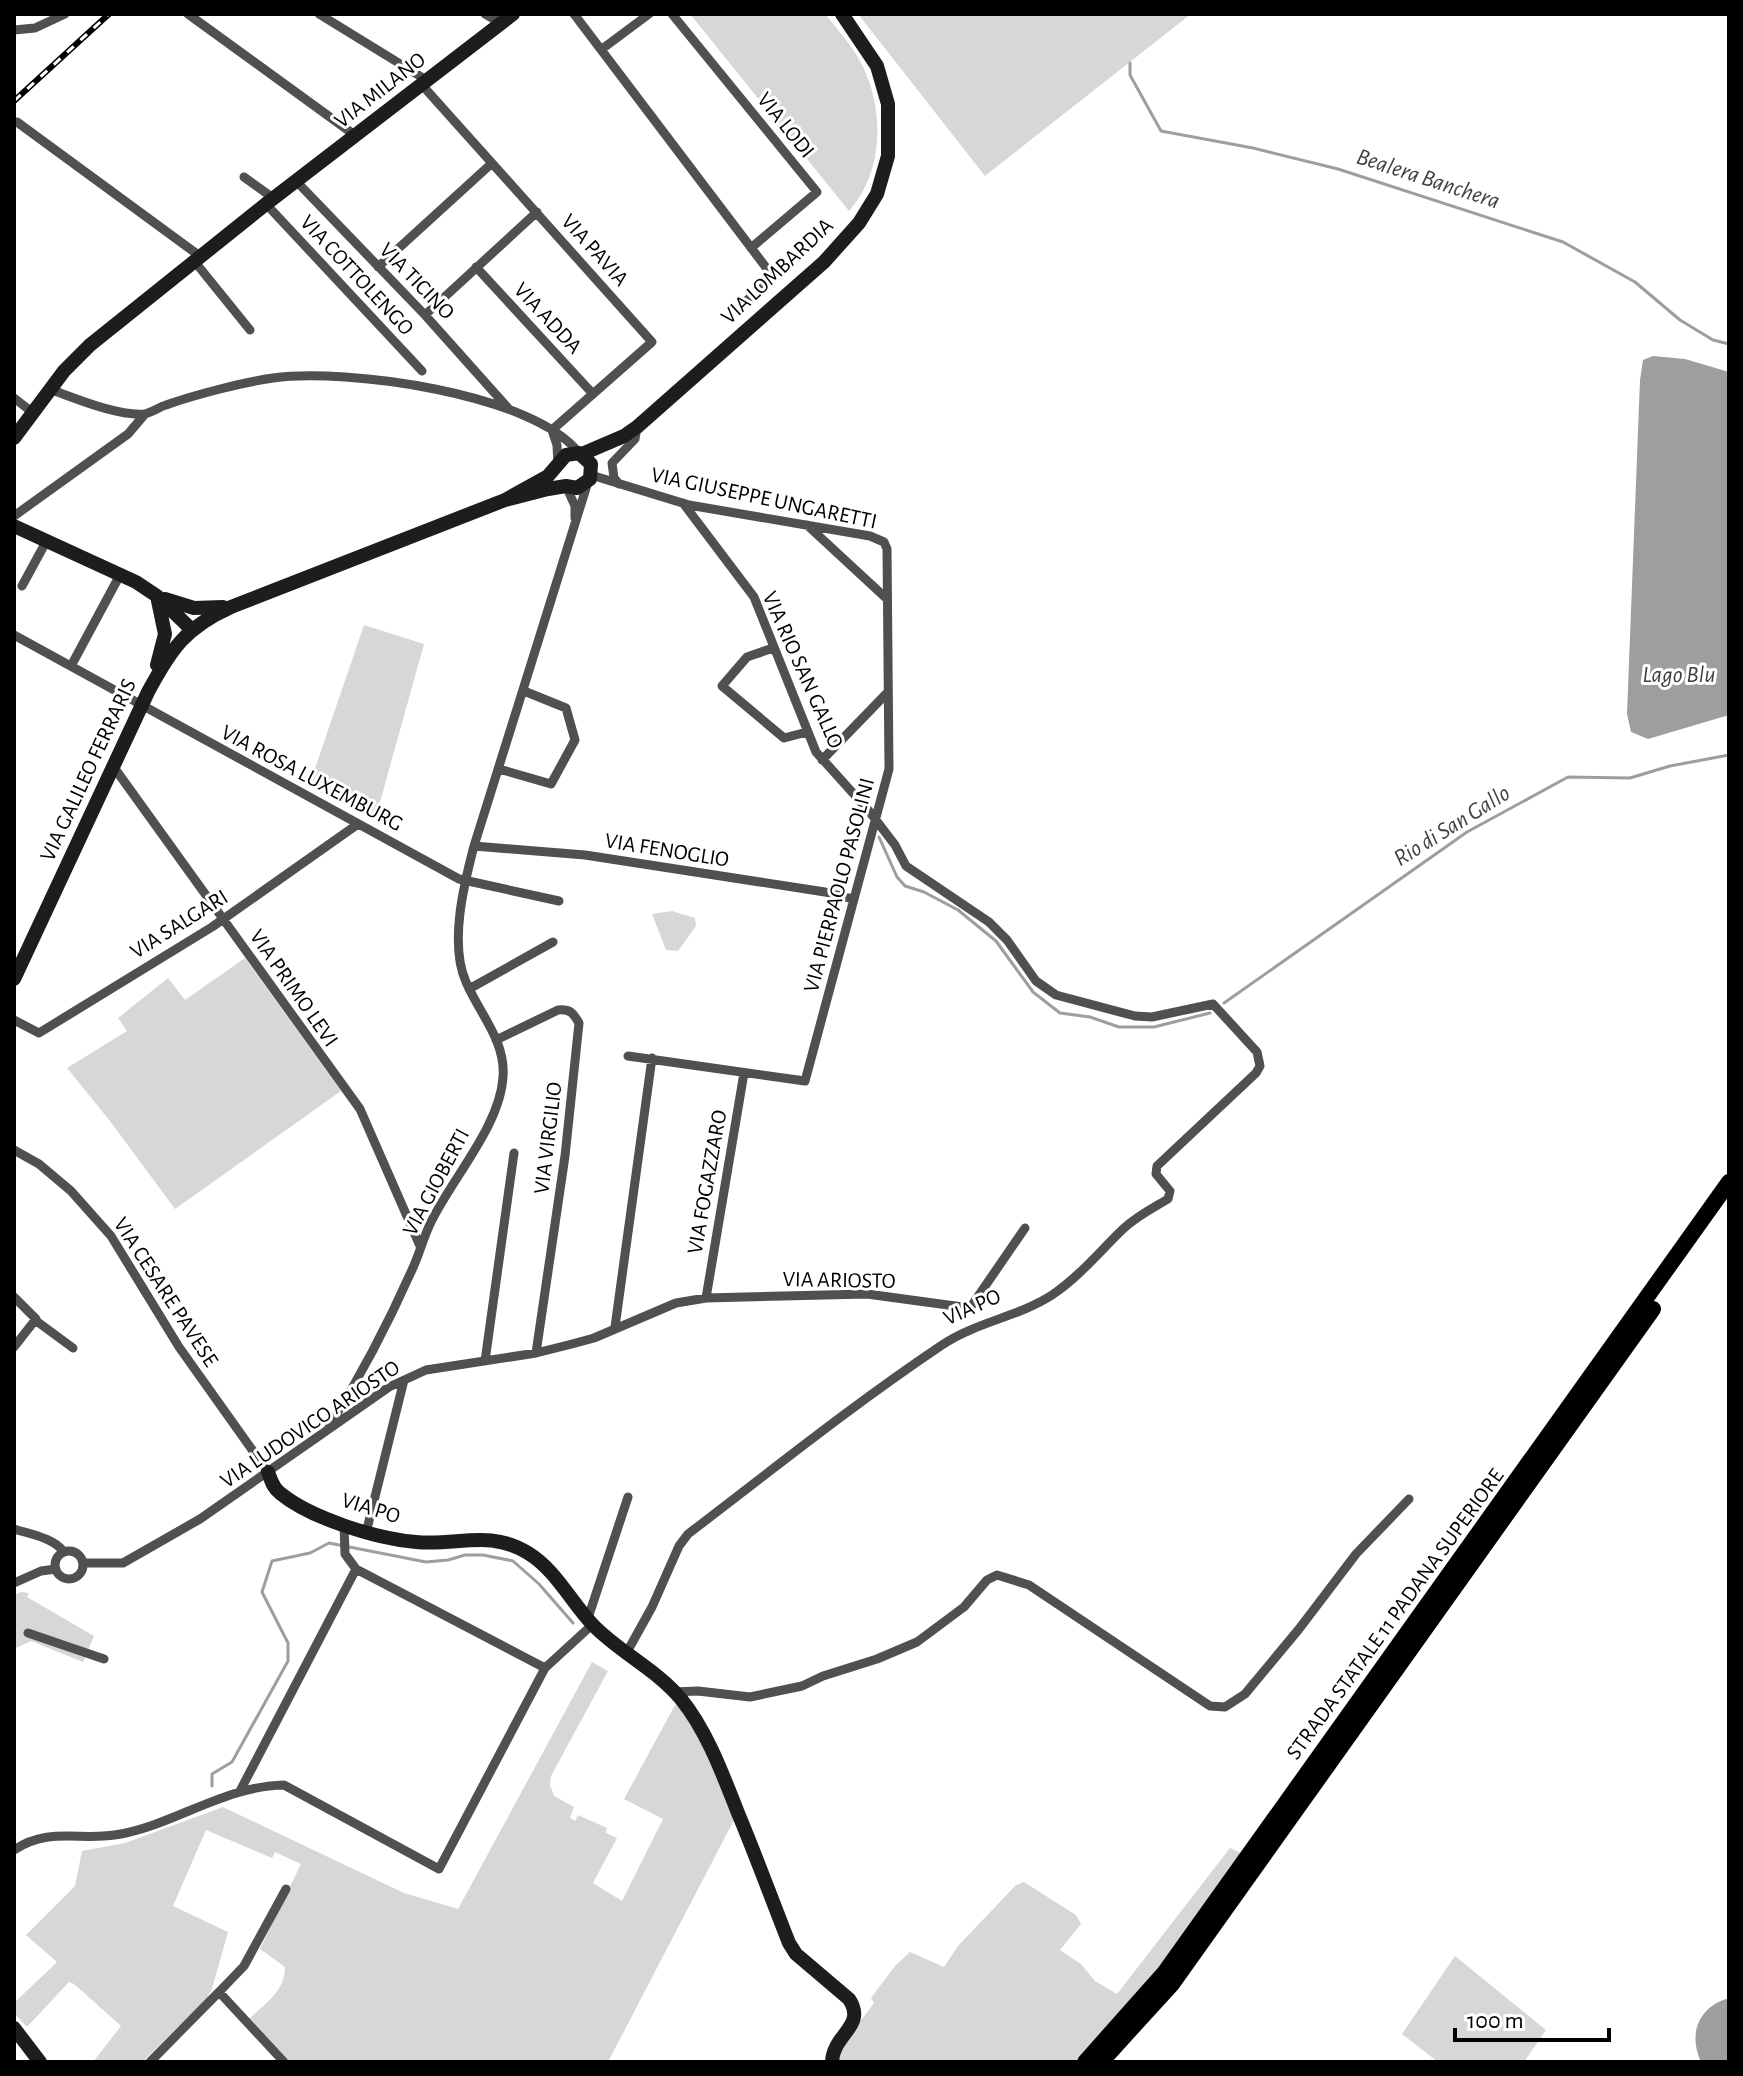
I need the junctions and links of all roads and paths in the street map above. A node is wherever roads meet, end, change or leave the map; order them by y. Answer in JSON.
{"nodes":[{"id":1,"x":188,"y":14,"type":"edge"},
{"id":2,"x":319,"y":14,"type":"edge"},
{"id":3,"x":485,"y":14,"type":"edge"},
{"id":4,"x":574,"y":14,"type":"edge"},
{"id":5,"x":649,"y":14,"type":"edge"},
{"id":6,"x":672,"y":14,"type":"edge"},
{"id":7,"x":842,"y":14,"type":"edge"},
{"id":8,"x":62,"y":16,"type":"edge"},
{"id":9,"x":507,"y":19,"type":"edge"},
{"id":10,"x":14,"y":30,"type":"edge"},
{"id":11,"x":602,"y":49,"type":"junction"},
{"id":12,"x":425,"y":83,"type":"junction"},
{"id":13,"x":17,"y":122,"type":"dead end"},
{"id":14,"x":356,"y":136,"type":"junction"},
{"id":15,"x":491,"y":164,"type":"junction"},
{"id":16,"x":244,"y":177,"type":"dead end"},
{"id":17,"x":297,"y":182,"type":"junction"},
{"id":18,"x":270,"y":201,"type":"junction"},
{"id":19,"x":537,"y":212,"type":"junction"},
{"id":20,"x":751,"y":248,"type":"junction"},
{"id":21,"x":198,"y":260,"type":"junction"},
{"id":22,"x":378,"y":267,"type":"junction"},
{"id":23,"x":476,"y":267,"type":"junction"},
{"id":24,"x":735,"y":310,"type":"dead end"},
{"id":25,"x":425,"y":315,"type":"junction"},
{"id":26,"x":250,"y":330,"type":"dead end"},
{"id":27,"x":422,"y":371,"type":"dead end"},
{"id":28,"x":49,"y":389,"type":"junction"},
{"id":29,"x":593,"y":394,"type":"junction"},
{"id":30,"x":14,"y":398,"type":"edge"},
{"id":31,"x":508,"y":408,"type":"junction"},
{"id":32,"x":32,"y":412,"type":"junction"},
{"id":33,"x":145,"y":414,"type":"junction"},
{"id":34,"x":552,"y":430,"type":"junction"},
{"id":35,"x":630,"y":431,"type":"junction"},
{"id":36,"x":14,"y":438,"type":"edge"},
{"id":37,"x":580,"y":454,"type":"junction"},
{"id":38,"x":558,"y":465,"type":"junction"},
{"id":39,"x":590,"y":475,"type":"junction"},
{"id":40,"x":619,"y":484,"type":"junction"},
{"id":41,"x":566,"y":486,"type":"junction"},
{"id":42,"x":505,"y":500,"type":"junction"},
{"id":43,"x":683,"y":503,"type":"junction"},
{"id":44,"x":14,"y":516,"type":"edge"},
{"id":45,"x":575,"y":521,"type":"junction"},
{"id":46,"x":807,"y":525,"type":"junction"},
{"id":47,"x":14,"y":526,"type":"edge"},
{"id":48,"x":47,"y":540,"type":"junction"},
{"id":49,"x":884,"y":542,"type":"joint"},
{"id":50,"x":121,"y":573,"type":"junction"},
{"id":51,"x":22,"y":586,"type":"dead end"},
{"id":52,"x":157,"y":596,"type":"junction"},
{"id":53,"x":887,"y":599,"type":"junction"},
{"id":54,"x":231,"y":607,"type":"junction"},
{"id":55,"x":191,"y":629,"type":"junction"},
{"id":56,"x":14,"y":635,"type":"edge"},
{"id":57,"x":773,"y":648,"type":"junction"},
{"id":58,"x":71,"y":666,"type":"junction"},
{"id":59,"x":524,"y":691,"type":"junction"},
{"id":60,"x":888,"y":692,"type":"junction"},
{"id":61,"x":146,"y":698,"type":"junction"},
{"id":62,"x":807,"y":732,"type":"junction"},
{"id":63,"x":822,"y":760,"type":"junction"},
{"id":64,"x":113,"y":766,"type":"junction"},
{"id":65,"x":499,"y":769,"type":"junction"},
{"id":66,"x":874,"y":820,"type":"junction"},
{"id":67,"x":358,"y":824,"type":"junction"},
{"id":68,"x":474,"y":846,"type":"junction"},
{"id":69,"x":465,"y":881,"type":"junction"},
{"id":70,"x":853,"y":899,"type":"junction"},
{"id":71,"x":559,"y":901,"type":"dead end"},
{"id":72,"x":223,"y":919,"type":"junction"},
{"id":73,"x":553,"y":942,"type":"dead end"},
{"id":74,"x":14,"y":979,"type":"edge"},
{"id":75,"x":469,"y":989,"type":"junction"},
{"id":76,"x":1213,"y":1004,"type":"joint"},
{"id":77,"x":14,"y":1020,"type":"edge"},
{"id":78,"x":496,"y":1040,"type":"junction"},
{"id":79,"x":628,"y":1056,"type":"dead end"},
{"id":80,"x":652,"y":1058,"type":"junction"},
{"id":81,"x":744,"y":1073,"type":"junction"},
{"id":82,"x":14,"y":1150,"type":"edge"},
{"id":83,"x":514,"y":1153,"type":"dead end"},
{"id":84,"x":1729,"y":1182,"type":"edge"},
{"id":85,"x":1729,"y":1201,"type":"edge"},
{"id":86,"x":1025,"y":1228,"type":"dead end"},
{"id":87,"x":420,"y":1246,"type":"junction"},
{"id":88,"x":14,"y":1297,"type":"edge"},
{"id":89,"x":706,"y":1298,"type":"junction"},
{"id":90,"x":35,"y":1320,"type":"junction"},
{"id":91,"x":615,"y":1327,"type":"junction"},
{"id":92,"x":14,"y":1347,"type":"edge"},
{"id":93,"x":73,"y":1348,"type":"dead end"},
{"id":94,"x":536,"y":1353,"type":"junction"},
{"id":95,"x":485,"y":1361,"type":"junction"},
{"id":96,"x":404,"y":1380,"type":"junction"},
{"id":97,"x":327,"y":1430,"type":"junction"},
{"id":98,"x":268,"y":1472,"type":"junction"},
{"id":99,"x":628,"y":1497,"type":"dead end"},
{"id":100,"x":1409,"y":1499,"type":"dead end"},
{"id":101,"x":344,"y":1525,"type":"junction"},
{"id":102,"x":14,"y":1529,"type":"edge"},
{"id":103,"x":366,"y":1533,"type":"junction"},
{"id":104,"x":64,"y":1552,"type":"junction"},
{"id":105,"x":83,"y":1563,"type":"junction"},
{"id":106,"x":56,"y":1569,"type":"junction"},
{"id":107,"x":356,"y":1569,"type":"junction"},
{"id":108,"x":14,"y":1583,"type":"edge"},
{"id":109,"x":590,"y":1621,"type":"junction"},
{"id":110,"x":28,"y":1633,"type":"dead end"},
{"id":111,"x":627,"y":1652,"type":"junction"},
{"id":112,"x":104,"y":1659,"type":"dead end"},
{"id":113,"x":545,"y":1668,"type":"junction"},
{"id":114,"x":673,"y":1692,"type":"junction"},
{"id":115,"x":240,"y":1791,"type":"junction"},
{"id":116,"x":14,"y":1850,"type":"edge"},
{"id":117,"x":286,"y":1889,"type":"dead end"},
{"id":118,"x":219,"y":1992,"type":"junction"},
{"id":119,"x":14,"y":2028,"type":"edge"},
{"id":120,"x":36,"y":2060,"type":"edge"},
{"id":121,"x":150,"y":2062,"type":"edge"},
{"id":122,"x":284,"y":2062,"type":"edge"},
{"id":123,"x":832,"y":2062,"type":"edge"},
{"id":124,"x":1085,"y":2062,"type":"edge"},
{"id":125,"x":1101,"y":2062,"type":"edge"}],
"edges":[{"from":1,"to":14,"type":"street"},
{"from":2,"to":12,"type":"street","name":"VIA PAVIA"},
{"from":3,"to":9,"type":"street"},
{"from":4,"to":11,"type":"street"},
{"from":5,"to":11,"type":"street"},
{"from":6,"to":20,"type":"street","name":"VIA LODI"},
{"from":7,"to":35,"type":"street","name":"VIA LOMBARDIA"},
{"from":8,"to":10,"type":"street"},
{"from":9,"to":12,"type":"street","name":"VIA MILANO"},
{"from":11,"to":20,"type":"street"},
{"from":12,"to":14,"type":"street","name":"VIA MILANO"},
{"from":12,"to":15,"type":"street","name":"VIA PAVIA"},
{"from":13,"to":21,"type":"street"},
{"from":14,"to":17,"type":"street","name":"VIA MILANO"},
{"from":15,"to":19,"type":"street","name":"VIA PAVIA"},
{"from":15,"to":22,"type":"street"},
{"from":16,"to":18,"type":"street"},
{"from":17,"to":18,"type":"street","name":"VIA MILANO"},
{"from":17,"to":22,"type":"street","name":"VIA TICINO"},
{"from":18,"to":21,"type":"street","name":"VIA MILANO"},
{"from":18,"to":27,"type":"street","name":"VIA COTTOLENGO"},
{"from":19,"to":23,"type":"street"},
{"from":19,"to":29,"type":"street","name":"VIA PAVIA"},
{"from":20,"to":24,"type":"street"},
{"from":21,"to":26,"type":"street"},
{"from":21,"to":28,"type":"street","name":"VIA MILANO"},
{"from":22,"to":25,"type":"street","name":"VIA TICINO"},
{"from":23,"to":25,"type":"street"},
{"from":23,"to":29,"type":"street","name":"VIA ADDA"},
{"from":25,"to":31,"type":"street","name":"VIA TICINO"},
{"from":28,"to":32,"type":"street","name":"VIA MILANO"},
{"from":28,"to":33,"type":"street"},
{"from":29,"to":34,"type":"street","name":"VIA PAVIA"},
{"from":30,"to":32,"type":"street"},
{"from":31,"to":33,"type":"street"},
{"from":31,"to":34,"type":"street"},
{"from":32,"to":36,"type":"street","name":"VIA MILANO"},
{"from":33,"to":44,"type":"street"},
{"from":34,"to":37,"type":"street"},
{"from":34,"to":38,"type":"street"},
{"from":35,"to":37,"type":"street","name":"VIA LOMBARDIA"},
{"from":35,"to":39,"type":"street","name":"VIA LOMBARDIA"},
{"from":35,"to":40,"type":"street"},
{"from":37,"to":38,"type":"street"},
{"from":37,"to":39,"type":"street"},
{"from":38,"to":41,"type":"street"},
{"from":38,"to":42,"type":"street"},
{"from":39,"to":40,"type":"street","name":"VIA GIUSEPPE UNGARETTI"},
{"from":39,"to":41,"type":"street"},
{"from":39,"to":45,"type":"street","name":"VIA GIOBERTI"},
{"from":40,"to":43,"type":"street","name":"VIA GIUSEPPE UNGARETTI"},
{"from":41,"to":42,"type":"street"},
{"from":41,"to":45,"type":"street"},
{"from":42,"to":54,"type":"street"},
{"from":43,"to":46,"type":"street","name":"VIA GIUSEPPE UNGARETTI"},
{"from":43,"to":57,"type":"street","name":"VIA RIO SAN GALLO"},
{"from":45,"to":59,"type":"street","name":"VIA GIOBERTI"},
{"from":46,"to":49,"type":"street","name":"VIA GIUSEPPE UNGARETTI"},
{"from":46,"to":53,"type":"street"},
{"from":47,"to":48,"type":"street"},
{"from":48,"to":50,"type":"street"},
{"from":48,"to":51,"type":"street"},
{"from":49,"to":53,"type":"street","name":"VIA PIERPAOLO PASOLINI"},
{"from":50,"to":52,"type":"street"},
{"from":50,"to":58,"type":"street"},
{"from":52,"to":54,"type":"street"},
{"from":52,"to":55,"type":"street"},
{"from":52,"to":61,"type":"street"},
{"from":53,"to":60,"type":"street","name":"VIA PIERPAOLO PASOLINI"},
{"from":54,"to":55,"type":"street"},
{"from":55,"to":61,"type":"street","name":"VIA GALILEO FERRARIS"},
{"from":56,"to":58,"type":"street","name":"VIA ROSA LUXEMBURG"},
{"from":57,"to":62,"type":"street","name":"VIA RIO SAN GALLO"},
{"from":57,"to":62,"type":"street"},
{"from":58,"to":61,"type":"street","name":"VIA ROSA LUXEMBURG"},
{"from":59,"to":65,"type":"street","name":"VIA GIOBERTI"},
{"from":59,"to":65,"type":"street"},
{"from":60,"to":63,"type":"street"},
{"from":60,"to":66,"type":"street","name":"VIA PIERPAOLO PASOLINI"},
{"from":61,"to":64,"type":"street","name":"VIA GALILEO FERRARIS"},
{"from":61,"to":67,"type":"street","name":"VIA ROSA LUXEMBURG"},
{"from":62,"to":63,"type":"street","name":"VIA RIO SAN GALLO"},
{"from":63,"to":66,"type":"street","name":"VIA RIO SAN GALLO"},
{"from":64,"to":72,"type":"street","name":"VIA PRIMO LEVI"},
{"from":64,"to":74,"type":"street","name":"VIA GALILEO FERRARIS"},
{"from":65,"to":68,"type":"street","name":"VIA GIOBERTI"},
{"from":66,"to":70,"type":"street","name":"VIA PIERPAOLO PASOLINI"},
{"from":66,"to":76,"type":"street","name":"VIA RIO SAN GALLO"},
{"from":67,"to":69,"type":"street","name":"VIA ROSA LUXEMBURG"},
{"from":67,"to":72,"type":"street","name":"VIA SALGARI"},
{"from":68,"to":69,"type":"street","name":"VIA GIOBERTI"},
{"from":68,"to":70,"type":"street","name":"VIA FENOGLIO"},
{"from":69,"to":71,"type":"street"},
{"from":69,"to":75,"type":"street","name":"VIA GIOBERTI"},
{"from":70,"to":81,"type":"street","name":"VIA PIERPAOLO PASOLINI"},
{"from":72,"to":77,"type":"street","name":"VIA SALGARI"},
{"from":72,"to":87,"type":"street","name":"VIA PRIMO LEVI"},
{"from":73,"to":75,"type":"street"},
{"from":75,"to":78,"type":"street","name":"VIA GIOBERTI"},
{"from":76,"to":111,"type":"street","name":"VIA PO"},
{"from":78,"to":87,"type":"street","name":"VIA GIOBERTI"},
{"from":78,"to":94,"type":"street","name":"VIA VIRGILIO"},
{"from":79,"to":80,"type":"street","name":"VIA PIERPAOLO PASOLINI"},
{"from":80,"to":81,"type":"street","name":"VIA PIERPAOLO PASOLINI"},
{"from":80,"to":91,"type":"street"},
{"from":81,"to":89,"type":"street","name":"VIA FOGAZZARO"},
{"from":82,"to":98,"type":"street","name":"VIA CESARE PAVESE"},
{"from":83,"to":95,"type":"street"},
{"from":84,"to":124,"type":"highway","name":"STRADA STATALE 11 PADANA SUPERIORE"},
{"from":85,"to":125,"type":"highway","name":"STRADA STATALE 11 PADANA SUPERIORE"},
{"from":86,"to":89,"type":"street","name":"VIA ARIOSTO"},
{"from":87,"to":97,"type":"street","name":"VIA GIOBERTI"},
{"from":88,"to":90,"type":"street"},
{"from":89,"to":91,"type":"street","name":"VIA LUDOVICO ARIOSTO"},
{"from":90,"to":92,"type":"street"},
{"from":90,"to":93,"type":"street"},
{"from":91,"to":94,"type":"street","name":"VIA LUDOVICO ARIOSTO"},
{"from":94,"to":95,"type":"street","name":"VIA LUDOVICO ARIOSTO"},
{"from":95,"to":96,"type":"street","name":"VIA LUDOVICO ARIOSTO"},
{"from":96,"to":97,"type":"street","name":"VIA LUDOVICO ARIOSTO"},
{"from":96,"to":103,"type":"street"},
{"from":97,"to":98,"type":"street","name":"VIA LUDOVICO ARIOSTO"},
{"from":98,"to":101,"type":"street","name":"VIA PO"},
{"from":98,"to":105,"type":"street","name":"VIA LUDOVICO ARIOSTO"},
{"from":99,"to":109,"type":"street"},
{"from":100,"to":114,"type":"street"},
{"from":101,"to":103,"type":"street","name":"VIA PO"},
{"from":101,"to":107,"type":"street"},
{"from":102,"to":104,"type":"street"},
{"from":103,"to":109,"type":"street","name":"VIA PO"},
{"from":104,"to":105,"type":"street"},
{"from":104,"to":106,"type":"street"},
{"from":105,"to":106,"type":"street","name":"VIA LUDOVICO ARIOSTO"},
{"from":106,"to":108,"type":"street","name":"VIA LUDOVICO ARIOSTO"},
{"from":107,"to":113,"type":"street"},
{"from":107,"to":115,"type":"street"},
{"from":109,"to":111,"type":"street","name":"VIA PO"},
{"from":109,"to":113,"type":"street"},
{"from":110,"to":112,"type":"street"},
{"from":111,"to":114,"type":"street","name":"VIA PO"},
{"from":113,"to":115,"type":"street"},
{"from":114,"to":123,"type":"street","name":"VIA PO"},
{"from":115,"to":116,"type":"street"},
{"from":117,"to":118,"type":"street"},
{"from":118,"to":121,"type":"street"},
{"from":118,"to":122,"type":"street"},
{"from":119,"to":120,"type":"street"}]}
